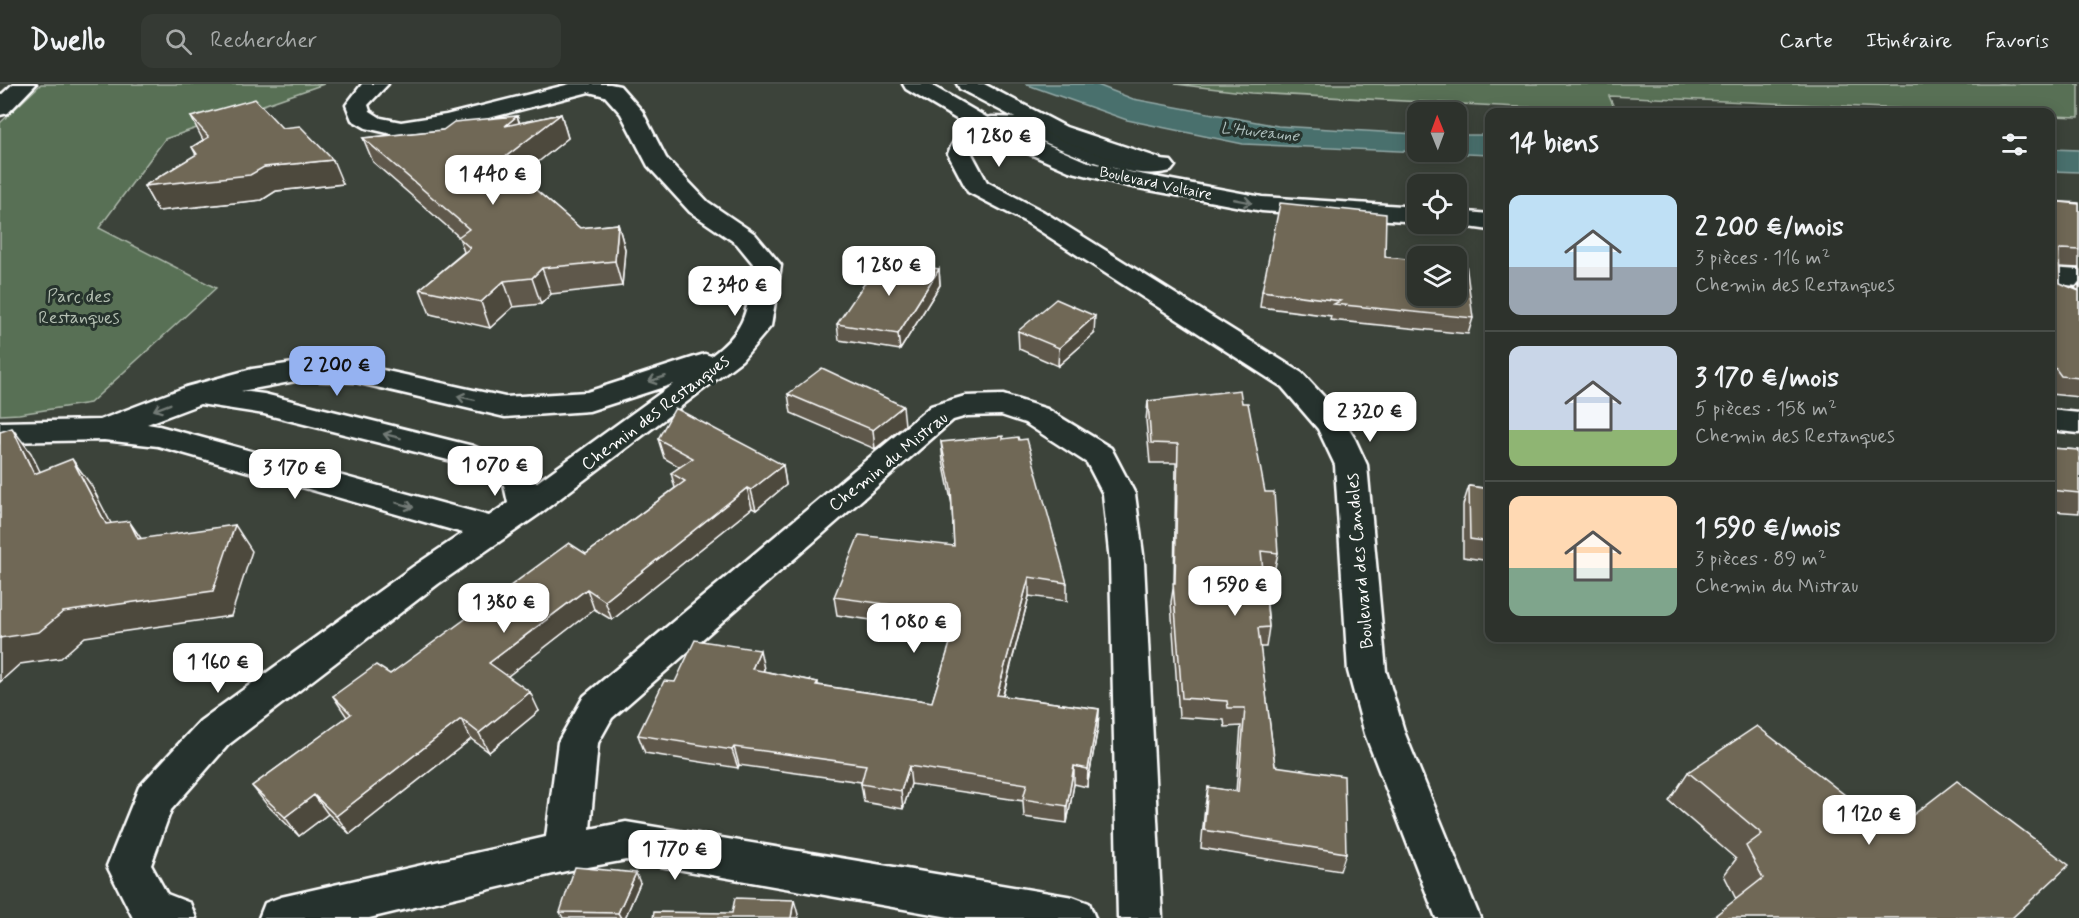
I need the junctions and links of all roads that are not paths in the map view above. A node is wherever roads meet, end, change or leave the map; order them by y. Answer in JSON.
{"nodes":[{"id":1,"x":25,"y":84,"type":"edge"},
{"id":2,"x":377,"y":84,"type":"edge"},
{"id":3,"x":914,"y":84,"type":"edge"},
{"id":4,"x":968,"y":84,"type":"edge"},
{"id":5,"x":586,"y":85,"type":"edge"},
{"id":6,"x":0,"y":108,"type":"edge"},
{"id":7,"x":991,"y":138,"type":"junction"},
{"id":8,"x":1407,"y":212,"type":"edge"},
{"id":9,"x":1407,"y":213,"type":"edge"},
{"id":10,"x":1467,"y":220,"type":"edge"},
{"id":11,"x":1485,"y":222,"type":"edge"},
{"id":12,"x":2055,"y":276,"type":"edge"},
{"id":13,"x":2079,"y":278,"type":"edge"},
{"id":14,"x":2055,"y":291,"type":"edge"},
{"id":15,"x":2079,"y":303,"type":"edge"},
{"id":16,"x":732,"y":354,"type":"junction"},
{"id":17,"x":197,"y":394,"type":"junction"},
{"id":18,"x":2055,"y":421,"type":"edge"},
{"id":19,"x":2079,"y":423,"type":"edge"},
{"id":20,"x":105,"y":430,"type":"junction"},
{"id":21,"x":0,"y":432,"type":"edge"},
{"id":22,"x":526,"y":507,"type":"junction"},
{"id":23,"x":493,"y":529,"type":"junction"},
{"id":24,"x":567,"y":852,"type":"junction"},
{"id":25,"x":994,"y":911,"type":"edge"},
{"id":26,"x":174,"y":918,"type":"edge"},
{"id":27,"x":281,"y":918,"type":"edge"},
{"id":28,"x":1073,"y":918,"type":"edge"},
{"id":29,"x":1140,"y":918,"type":"edge"},
{"id":30,"x":1458,"y":918,"type":"edge"}],
"edges":[{"from":1,"to":6,"type":"street"},
{"from":2,"to":5,"type":"street","name":"Chemin des Restanques"},
{"from":3,"to":7,"type":"street","name":"Boulevard Voltaire"},
{"from":4,"to":7,"type":"street","name":"Boulevard Voltaire"},
{"from":5,"to":16,"type":"street","name":"Chemin des Restanques"},
{"from":7,"to":8,"type":"street","name":"Boulevard Voltaire"},
{"from":7,"to":9,"type":"street","name":"Boulevard Voltaire","one_way":true},
{"from":7,"to":30,"type":"street","name":"Boulevard des Candoles"},
{"from":10,"to":11,"type":"street"},
{"from":12,"to":13,"type":"street"},
{"from":14,"to":15,"type":"street"},
{"from":16,"to":17,"type":"street","one_way":true},
{"from":16,"to":22,"type":"street","name":"Chemin des Restanques"},
{"from":17,"to":20,"type":"street","one_way":true},
{"from":22,"to":17,"type":"street","one_way":true},
{"from":18,"to":19,"type":"street"},
{"from":20,"to":21,"type":"street"},
{"from":20,"to":23,"type":"street","one_way":true},
{"from":22,"to":23,"type":"street","name":"Chemin des Restanques"},
{"from":23,"to":26,"type":"street","name":"Chemin des Restanques"},
{"from":24,"to":25,"type":"street"},
{"from":24,"to":27,"type":"street"},
{"from":24,"to":29,"type":"street","name":"Chemin du Mistrau"},
{"from":25,"to":28,"type":"street"}]}
